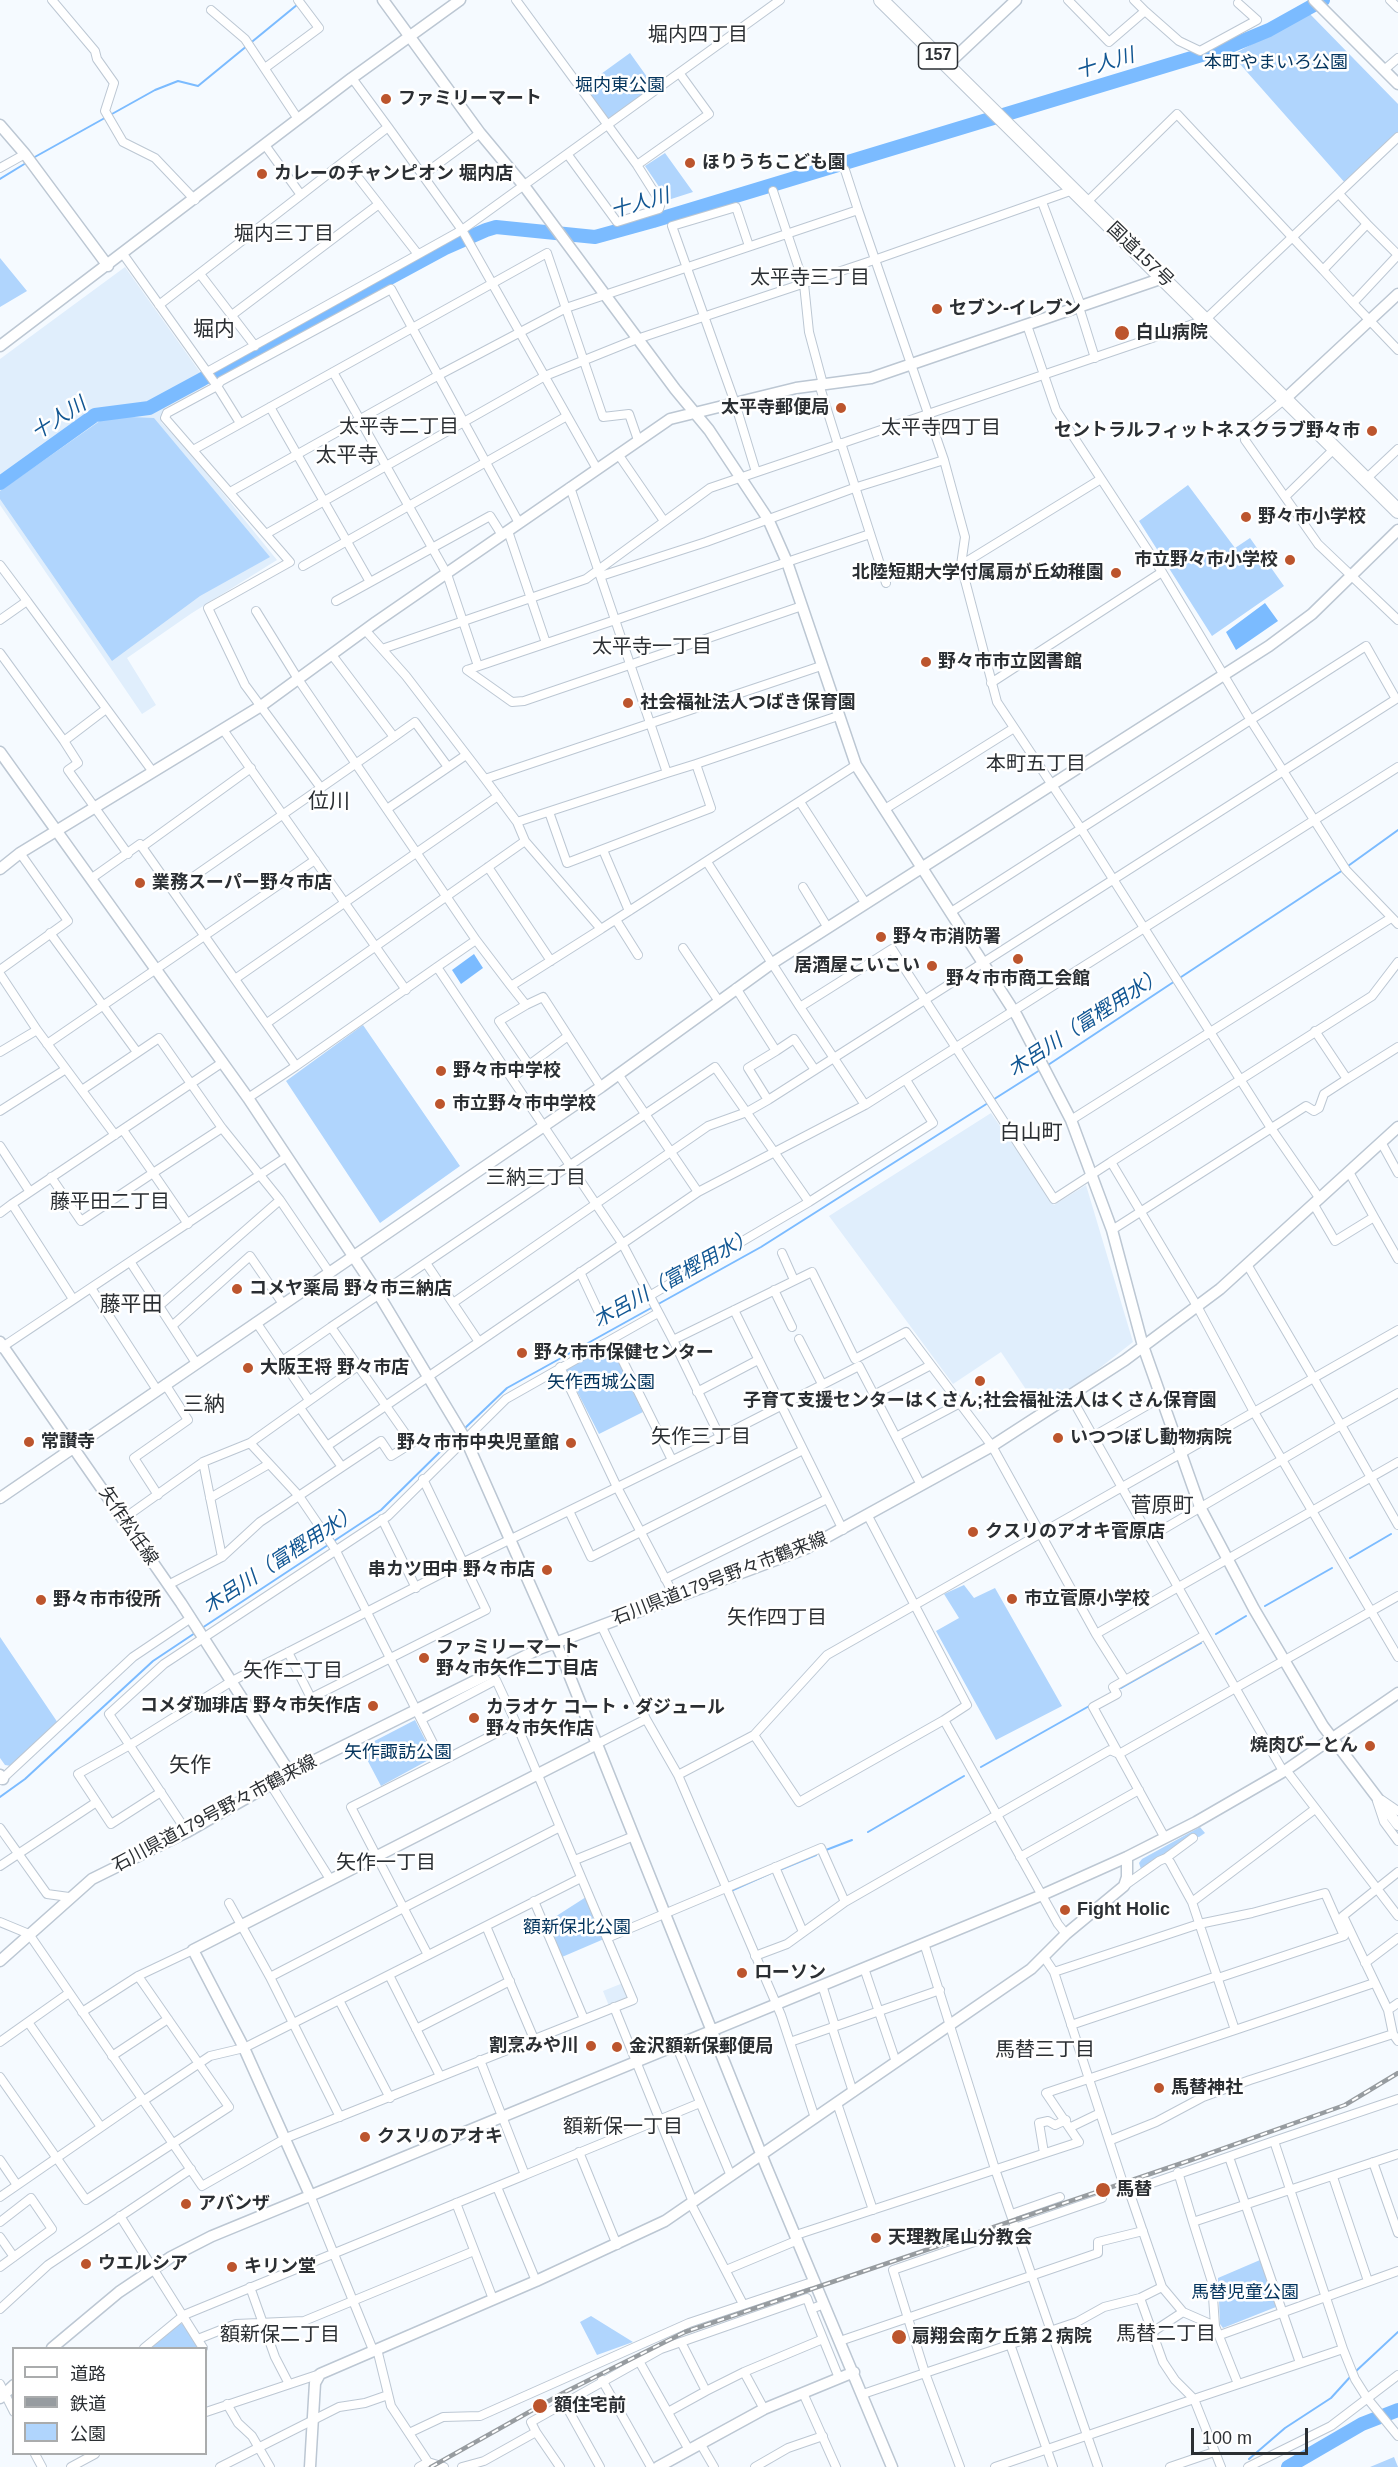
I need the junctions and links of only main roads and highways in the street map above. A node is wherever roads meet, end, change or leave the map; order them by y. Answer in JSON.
{"nodes":[{"id":1,"x":881,"y":0,"type":"edge"},
{"id":2,"x":1398,"y":511,"type":"edge"}],
"edges":[{"from":1,"to":2,"type":"highway","name":"国道157号","number":"157"}]}
